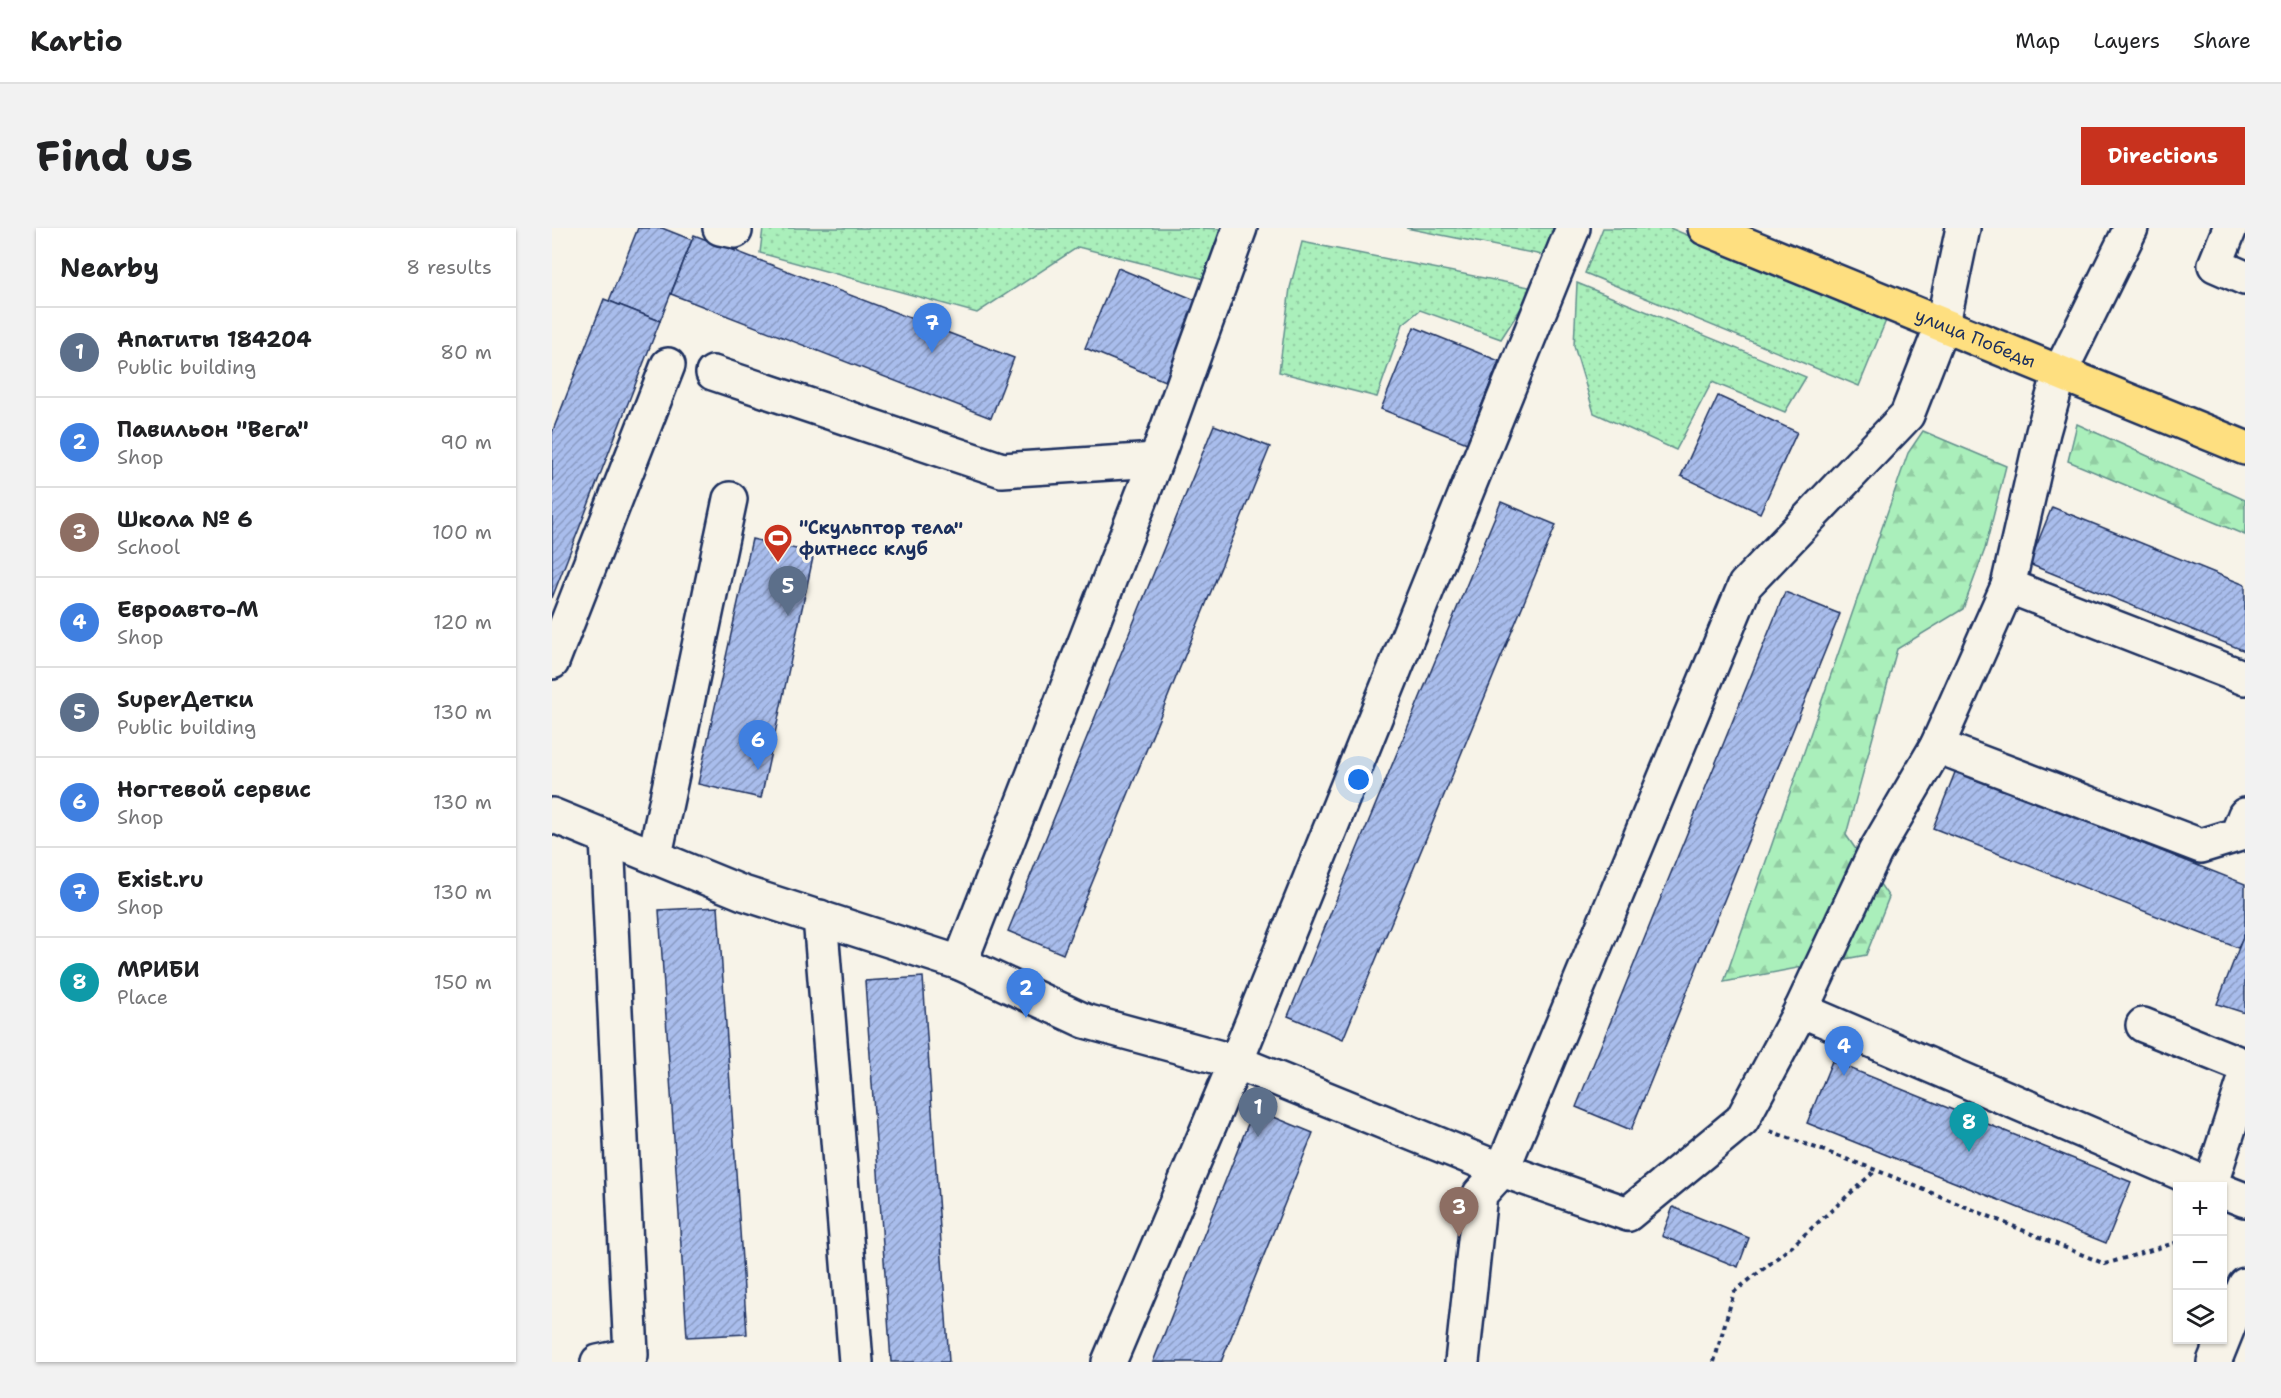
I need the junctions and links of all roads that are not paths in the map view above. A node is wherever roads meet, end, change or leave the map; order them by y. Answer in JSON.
{"nodes":[{"id":1,"x":1240,"y":228,"type":"edge"},
{"id":2,"x":1573,"y":228,"type":"edge"},
{"id":3,"x":1705,"y":228,"type":"edge"},
{"id":4,"x":1963,"y":228,"type":"edge"},
{"id":5,"x":2131,"y":228,"type":"edge"},
{"id":6,"x":2230,"y":228,"type":"edge"},
{"id":7,"x":2245,"y":278,"type":"edge"},
{"id":8,"x":1943,"y":323,"type":"junction"},
{"id":9,"x":668,"y":365,"type":"dead end"},
{"id":10,"x":2061,"y":372,"type":"junction"},
{"id":11,"x":713,"y":373,"type":"dead end"},
{"id":12,"x":2245,"y":448,"type":"edge"},
{"id":13,"x":1156,"y":460,"type":"junction"},
{"id":14,"x":730,"y":499,"type":"dead end"},
{"id":15,"x":2008,"y":586,"type":"junction"},
{"id":16,"x":552,"y":662,"type":"edge"},
{"id":17,"x":2245,"y":678,"type":"edge"},
{"id":18,"x":1937,"y":747,"type":"junction"},
{"id":19,"x":552,"y":815,"type":"edge"},
{"id":20,"x":2245,"y":815,"type":"edge"},
{"id":21,"x":607,"y":838,"type":"junction"},
{"id":22,"x":655,"y":855,"type":"junction"},
{"id":23,"x":820,"y":917,"type":"junction"},
{"id":24,"x":960,"y":963,"type":"junction"},
{"id":25,"x":1801,"y":1010,"type":"junction"},
{"id":26,"x":2143,"y":1025,"type":"dead end"},
{"id":27,"x":1236,"y":1062,"type":"junction"},
{"id":28,"x":2245,"y":1066,"type":"edge"},
{"id":29,"x":2245,"y":1079,"type":"edge"},
{"id":30,"x":1502,"y":1170,"type":"junction"},
{"id":31,"x":2202,"y":1182,"type":"edge"},
{"id":32,"x":2212,"y":1182,"type":"edge"},
{"id":33,"x":2227,"y":1193,"type":"edge"},
{"id":34,"x":2245,"y":1200,"type":"edge"},
{"id":35,"x":2245,"y":1285,"type":"edge"},
{"id":36,"x":598,"y":1362,"type":"edge"},
{"id":37,"x":856,"y":1362,"type":"edge"},
{"id":38,"x":1109,"y":1362,"type":"edge"},
{"id":39,"x":1462,"y":1362,"type":"edge"},
{"id":40,"x":2214,"y":1362,"type":"edge"}],
"edges":[{"from":1,"to":13,"type":"lane"},
{"from":2,"to":27,"type":"lane"},
{"from":3,"to":8,"type":"main road","name":"улица Победы"},
{"from":4,"to":8,"type":"lane"},
{"from":5,"to":10,"type":"lane"},
{"from":6,"to":7,"type":"lane"},
{"from":8,"to":10,"type":"main road","name":"улица Победы"},
{"from":8,"to":30,"type":"lane"},
{"from":9,"to":16,"type":"lane"},
{"from":10,"to":12,"type":"main road","name":"улица Победы"},
{"from":10,"to":15,"type":"lane"},
{"from":11,"to":13,"type":"lane"},
{"from":13,"to":24,"type":"lane"},
{"from":14,"to":22,"type":"lane"},
{"from":15,"to":17,"type":"lane"},
{"from":15,"to":18,"type":"lane"},
{"from":18,"to":20,"type":"lane"},
{"from":18,"to":25,"type":"lane"},
{"from":19,"to":21,"type":"lane"},
{"from":21,"to":22,"type":"lane"},
{"from":21,"to":36,"type":"lane"},
{"from":22,"to":23,"type":"lane"},
{"from":23,"to":24,"type":"lane"},
{"from":23,"to":37,"type":"lane"},
{"from":24,"to":27,"type":"lane"},
{"from":25,"to":30,"type":"lane"},
{"from":25,"to":31,"type":"lane"},
{"from":26,"to":28,"type":"lane"},
{"from":27,"to":30,"type":"lane"},
{"from":27,"to":38,"type":"lane"},
{"from":29,"to":32,"type":"lane"},
{"from":30,"to":39,"type":"lane"},
{"from":33,"to":34,"type":"lane"},
{"from":35,"to":40,"type":"lane"}]}
